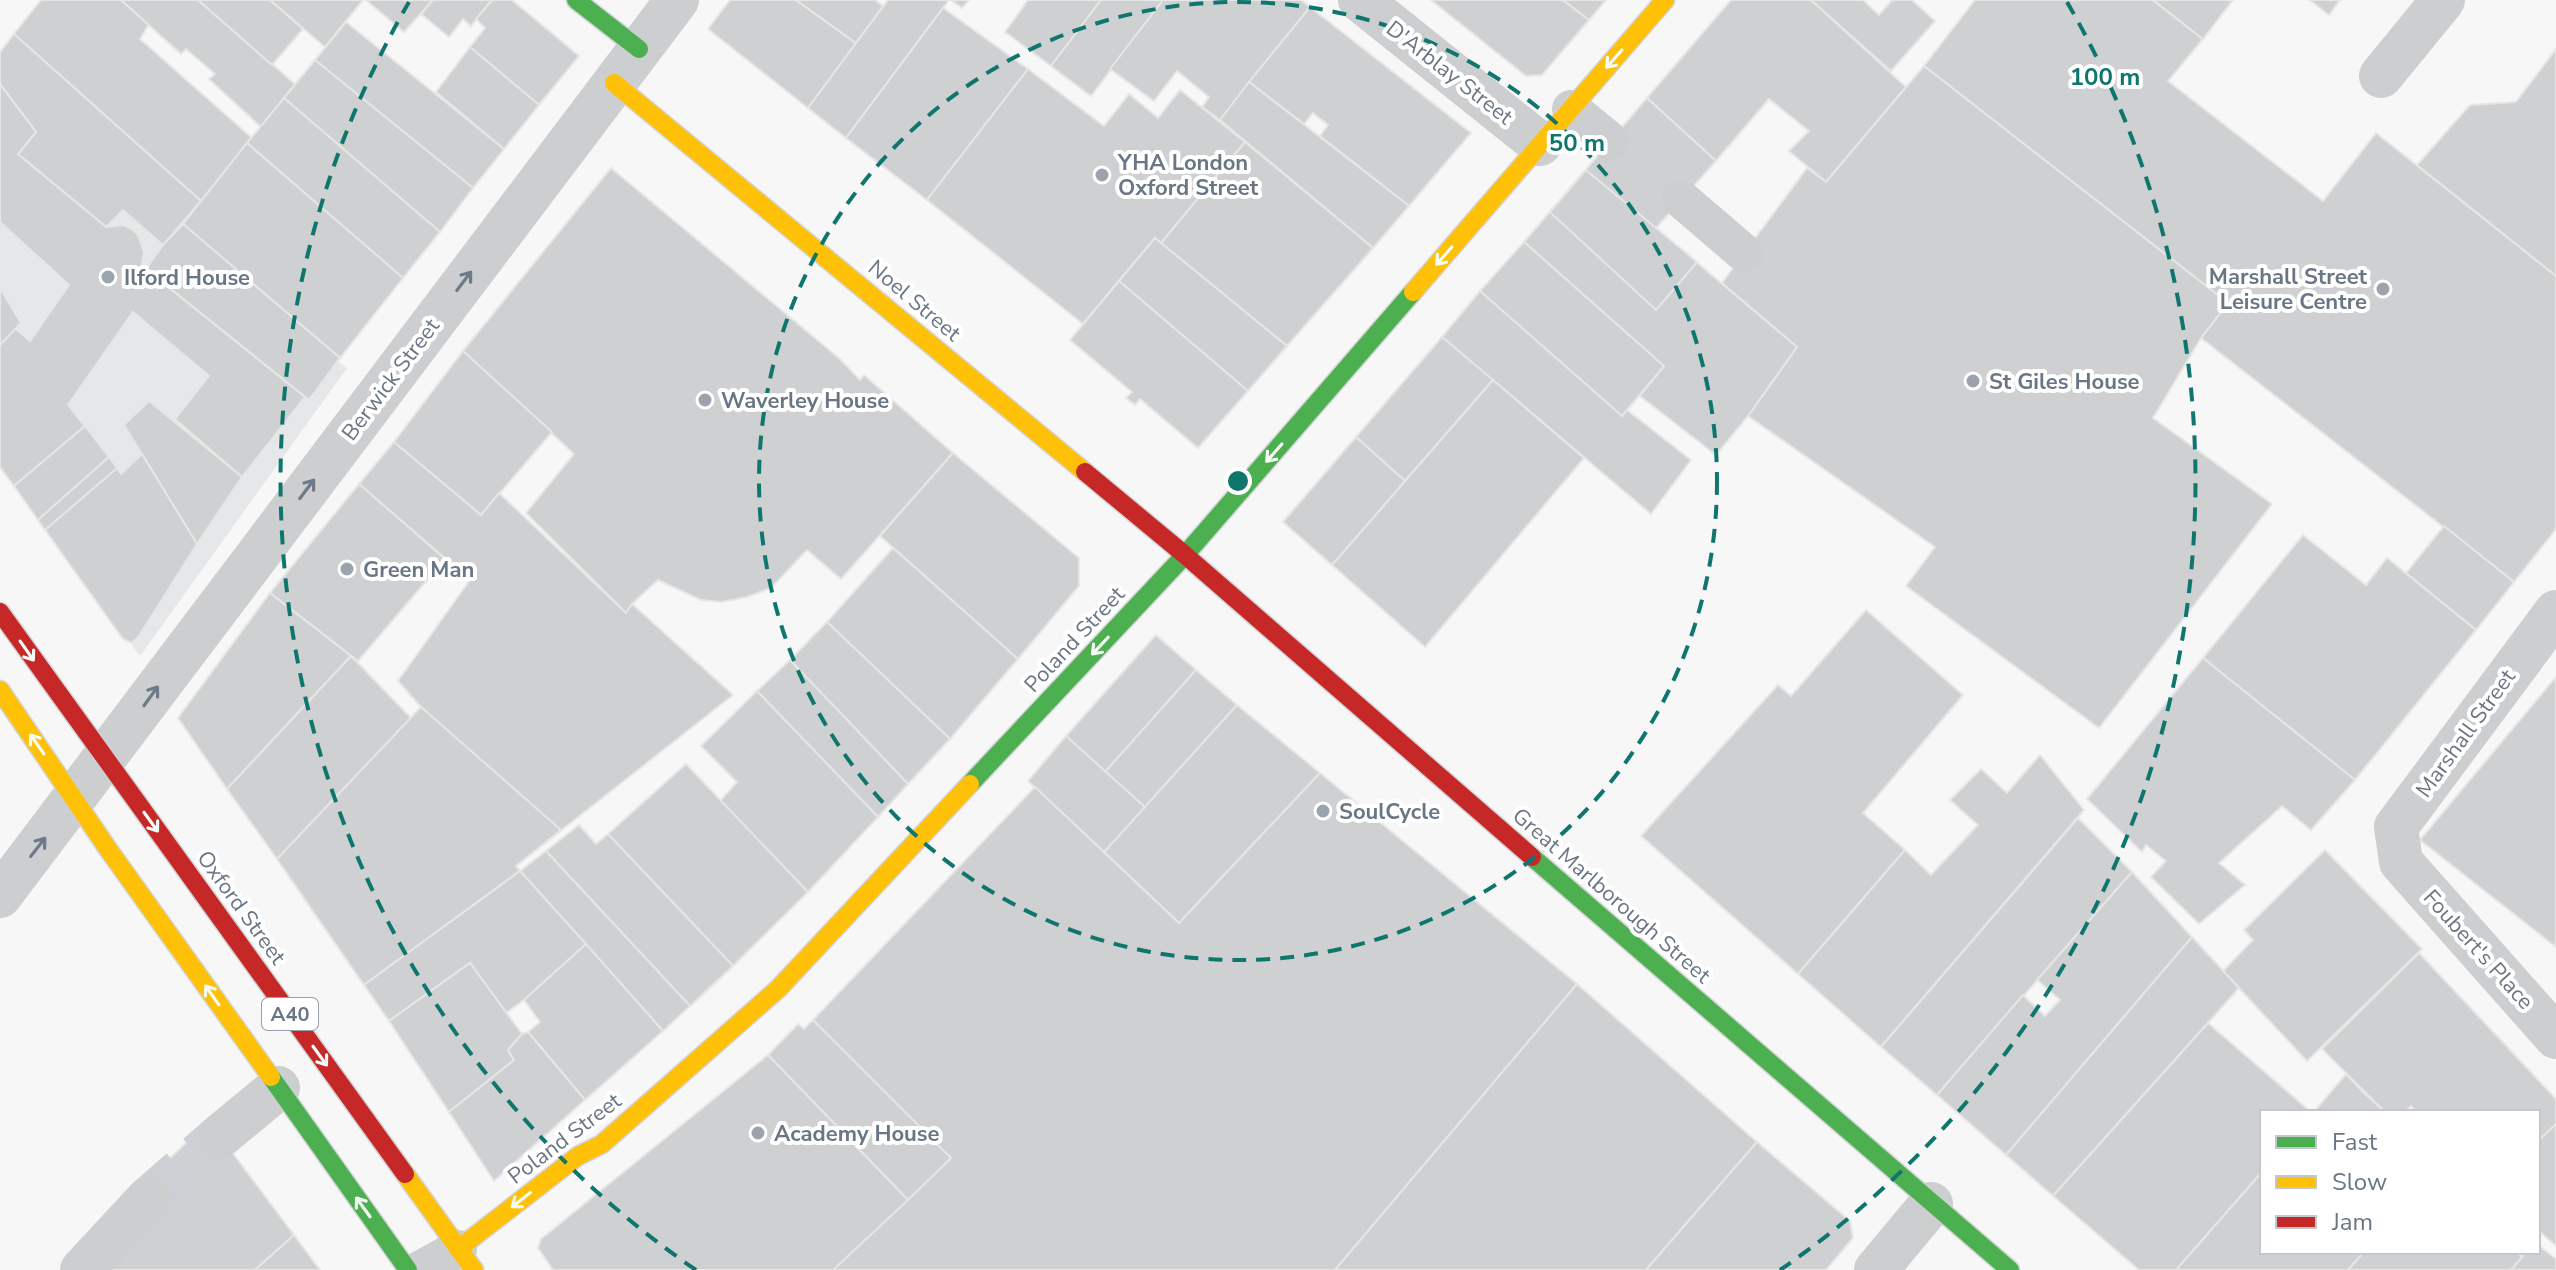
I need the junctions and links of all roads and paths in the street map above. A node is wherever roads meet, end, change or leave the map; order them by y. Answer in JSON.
{"nodes":[{"id":1,"x":576,"y":0,"type":"edge"},
{"id":2,"x":677,"y":0,"type":"edge"},
{"id":3,"x":1360,"y":0,"type":"edge"},
{"id":4,"x":1665,"y":0,"type":"edge"},
{"id":5,"x":2443,"y":0,"type":"edge"},
{"id":6,"x":626,"y":66,"type":"junction"},
{"id":7,"x":2381,"y":76,"type":"dead end"},
{"id":8,"x":1571,"y":109,"type":"junction"},
{"id":9,"x":1610,"y":141,"type":"dead end"},
{"id":10,"x":1540,"y":144,"type":"junction"},
{"id":11,"x":1681,"y":199,"type":"dead end"},
{"id":12,"x":1744,"y":253,"type":"dead end"},
{"id":13,"x":1185,"y":555,"type":"junction"},
{"id":14,"x":0,"y":612,"type":"edge"},
{"id":15,"x":2550,"y":619,"type":"edge"},
{"id":16,"x":0,"y":690,"type":"edge"},
{"id":17,"x":105,"y":759,"type":"junction"},
{"id":18,"x":74,"y":797,"type":"junction"},
{"id":19,"x":2401,"y":862,"type":"joint"},
{"id":20,"x":0,"y":896,"type":"edge"},
{"id":21,"x":2556,"y":1037,"type":"edge"},
{"id":22,"x":278,"y":1088,"type":"junction"},
{"id":23,"x":220,"y":1136,"type":"tunnel mouth"},
{"id":24,"x":148,"y":1199,"type":"tunnel mouth"},
{"id":25,"x":1931,"y":1204,"type":"junction"},
{"id":26,"x":466,"y":1259,"type":"edge"},
{"id":27,"x":82,"y":1270,"type":"edge"},
{"id":28,"x":408,"y":1270,"type":"edge"},
{"id":29,"x":420,"y":1270,"type":"edge"},
{"id":30,"x":1876,"y":1270,"type":"edge"},
{"id":31,"x":2010,"y":1270,"type":"edge"}],
"edges":[{"from":1,"to":6,"type":"street","name":"Noel Street"},
{"from":2,"to":6,"type":"street","name":"Berwick Street"},
{"from":3,"to":10,"type":"street","name":"D'Arblay Street"},
{"from":4,"to":8,"type":"street","name":"Poland Street","one_way":true},
{"from":5,"to":7,"type":"street"},
{"from":6,"to":13,"type":"street","name":"Noel Street"},
{"from":17,"to":6,"type":"street","name":"Berwick Street","one_way":true},
{"from":8,"to":9,"type":"lane"},
{"from":8,"to":10,"type":"street","name":"Poland Street"},
{"from":10,"to":13,"type":"street","name":"Poland Street","one_way":true},
{"from":11,"to":12,"type":"lane"},
{"from":13,"to":25,"type":"street","name":"Great Marlborough Street"},
{"from":13,"to":26,"type":"street","name":"Poland Street","one_way":true},
{"from":14,"to":17,"type":"street","name":"Oxford Street","number":"A40","one_way":true},
{"from":15,"to":19,"type":"street","name":"Marshall Street"},
{"from":18,"to":16,"type":"street","number":"A40","one_way":true},
{"from":17,"to":18,"type":"street","name":"Berwick Street"},
{"from":17,"to":26,"type":"street","name":"Oxford Street","number":"A40","one_way":true},
{"from":20,"to":18,"type":"street","name":"Berwick Street","one_way":true},
{"from":22,"to":18,"type":"street","number":"A40","one_way":true},
{"from":19,"to":21,"type":"street","name":"Foubert's Place"},
{"from":22,"to":23,"type":"street"},
{"from":28,"to":22,"type":"street","number":"A40","one_way":true},
{"from":24,"to":27,"type":"street"},
{"from":25,"to":30,"type":"street"},
{"from":25,"to":31,"type":"street","name":"Great Marlborough Street"},
{"from":26,"to":29,"type":"lane"}]}
